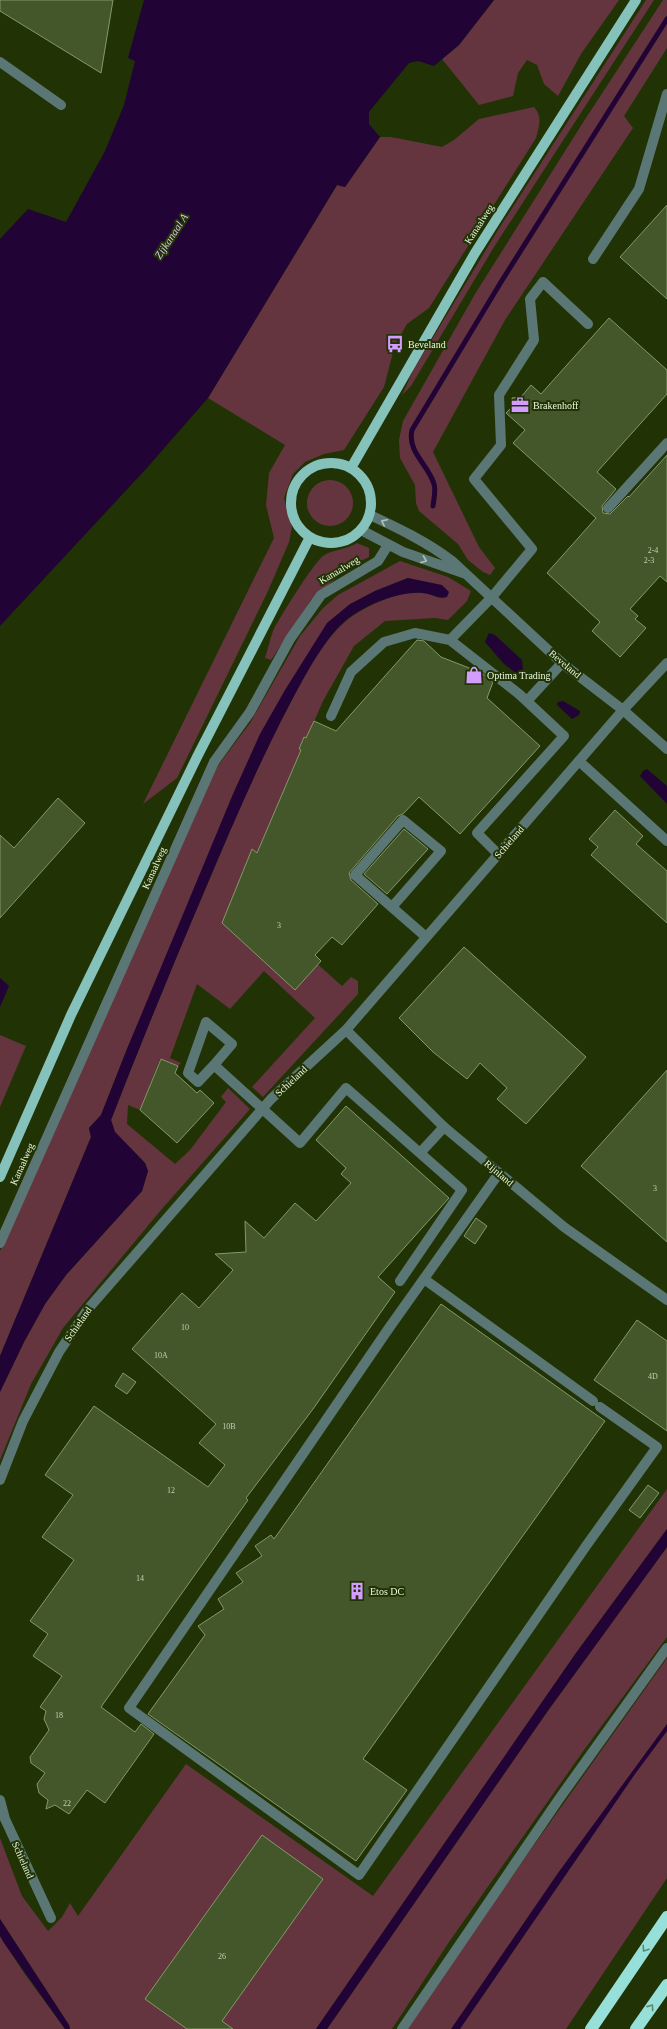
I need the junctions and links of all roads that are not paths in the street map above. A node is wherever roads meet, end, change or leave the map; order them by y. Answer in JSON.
{"nodes":[{"id":1,"x":636,"y":0,"type":"edge"},
{"id":2,"x":0,"y":62,"type":"edge"},
{"id":3,"x":667,"y":94,"type":"edge"},
{"id":4,"x":61,"y":104,"type":"dead end"},
{"id":5,"x":593,"y":259,"type":"dead end"},
{"id":6,"x":588,"y":324,"type":"dead end"},
{"id":7,"x":667,"y":443,"type":"edge"},
{"id":8,"x":351,"y":468,"type":"junction"},
{"id":9,"x":608,"y":508,"type":"dead end"},
{"id":10,"x":370,"y":515,"type":"junction"},
{"id":11,"x":361,"y":530,"type":"junction"},
{"id":12,"x":310,"y":538,"type":"junction"},
{"id":13,"x":388,"y":545,"type":"junction"},
{"id":14,"x":468,"y":574,"type":"junction"},
{"id":15,"x":492,"y":597,"type":"junction"},
{"id":16,"x":450,"y":640,"type":"junction"},
{"id":17,"x":562,"y":663,"type":"junction"},
{"id":18,"x":667,"y":663,"type":"edge"},
{"id":19,"x":527,"y":701,"type":"junction"},
{"id":20,"x":623,"y":710,"type":"junction"},
{"id":21,"x":331,"y":716,"type":"dead end"},
{"id":22,"x":667,"y":749,"type":"edge"},
{"id":23,"x":579,"y":761,"type":"junction"},
{"id":24,"x":667,"y":841,"type":"edge"},
{"id":25,"x":498,"y":854,"type":"junction"},
{"id":26,"x":392,"y":907,"type":"junction"},
{"id":27,"x":426,"y":937,"type":"junction"},
{"id":28,"x":346,"y":1030,"type":"junction"},
{"id":29,"x":214,"y":1064,"type":"junction"},
{"id":30,"x":262,"y":1109,"type":"junction"},
{"id":31,"x":444,"y":1127,"type":"junction"},
{"id":32,"x":420,"y":1153,"type":"junction"},
{"id":33,"x":499,"y":1173,"type":"junction"},
{"id":34,"x":0,"y":1177,"type":"edge"},
{"id":35,"x":0,"y":1244,"type":"edge"},
{"id":36,"x":424,"y":1279,"type":"junction"},
{"id":37,"x":400,"y":1281,"type":"dead end"},
{"id":38,"x":667,"y":1300,"type":"edge"},
{"id":39,"x":0,"y":1480,"type":"edge"},
{"id":40,"x":667,"y":1648,"type":"edge"},
{"id":41,"x":0,"y":1800,"type":"edge"},
{"id":42,"x":667,"y":1917,"type":"edge"},
{"id":43,"x":51,"y":1918,"type":"dead end"},
{"id":44,"x":667,"y":1985,"type":"edge"},
{"id":45,"x":402,"y":2029,"type":"edge"},
{"id":46,"x":592,"y":2029,"type":"edge"},
{"id":47,"x":636,"y":2029,"type":"edge"}],
"edges":[{"from":1,"to":8,"type":"main road","name":"Kanaalweg"},
{"from":2,"to":4,"type":"street"},
{"from":3,"to":5,"type":"street"},
{"from":6,"to":15,"type":"street"},
{"from":7,"to":9,"type":"street"},
{"from":8,"to":10,"type":"main road"},
{"from":8,"to":12,"type":"main road"},
{"from":10,"to":11,"type":"main road"},
{"from":14,"to":10,"type":"street","name":"Beveland","one_way":true},
{"from":11,"to":12,"type":"main road"},
{"from":11,"to":13,"type":"street","name":"Beveland"},
{"from":12,"to":34,"type":"main road","name":"Kanaalweg"},
{"from":13,"to":14,"type":"street","name":"Beveland","one_way":true},
{"from":13,"to":35,"type":"street","name":"Kanaalweg"},
{"from":14,"to":15,"type":"street","name":"Beveland"},
{"from":15,"to":16,"type":"street"},
{"from":15,"to":17,"type":"street","name":"Beveland"},
{"from":16,"to":19,"type":"street"},
{"from":16,"to":21,"type":"street"},
{"from":17,"to":19,"type":"street"},
{"from":17,"to":20,"type":"street","name":"Beveland"},
{"from":18,"to":20,"type":"street","name":"Schieland"},
{"from":19,"to":25,"type":"street"},
{"from":20,"to":22,"type":"street","name":"Beveland"},
{"from":20,"to":23,"type":"street","name":"Schieland"},
{"from":23,"to":24,"type":"street"},
{"from":23,"to":25,"type":"street","name":"Schieland"},
{"from":25,"to":27,"type":"street","name":"Schieland"},
{"from":26,"to":26,"type":"street"},
{"from":26,"to":27,"type":"street"},
{"from":27,"to":28,"type":"street","name":"Schieland"},
{"from":28,"to":30,"type":"street","name":"Schieland"},
{"from":28,"to":31,"type":"street","name":"Rijnland"},
{"from":29,"to":29,"type":"street"},
{"from":29,"to":30,"type":"street"},
{"from":30,"to":32,"type":"street"},
{"from":30,"to":39,"type":"street","name":"Schieland"},
{"from":31,"to":32,"type":"street"},
{"from":31,"to":33,"type":"street","name":"Rijnland"},
{"from":32,"to":37,"type":"street"},
{"from":33,"to":36,"type":"street"},
{"from":33,"to":38,"type":"street","name":"Rijnland"},
{"from":36,"to":36,"type":"street"},
{"from":40,"to":45,"type":"street"},
{"from":41,"to":43,"type":"street","name":"Schieland"},
{"from":42,"to":46,"type":"highway","one_way":true},
{"from":47,"to":44,"type":"highway","one_way":true}]}
